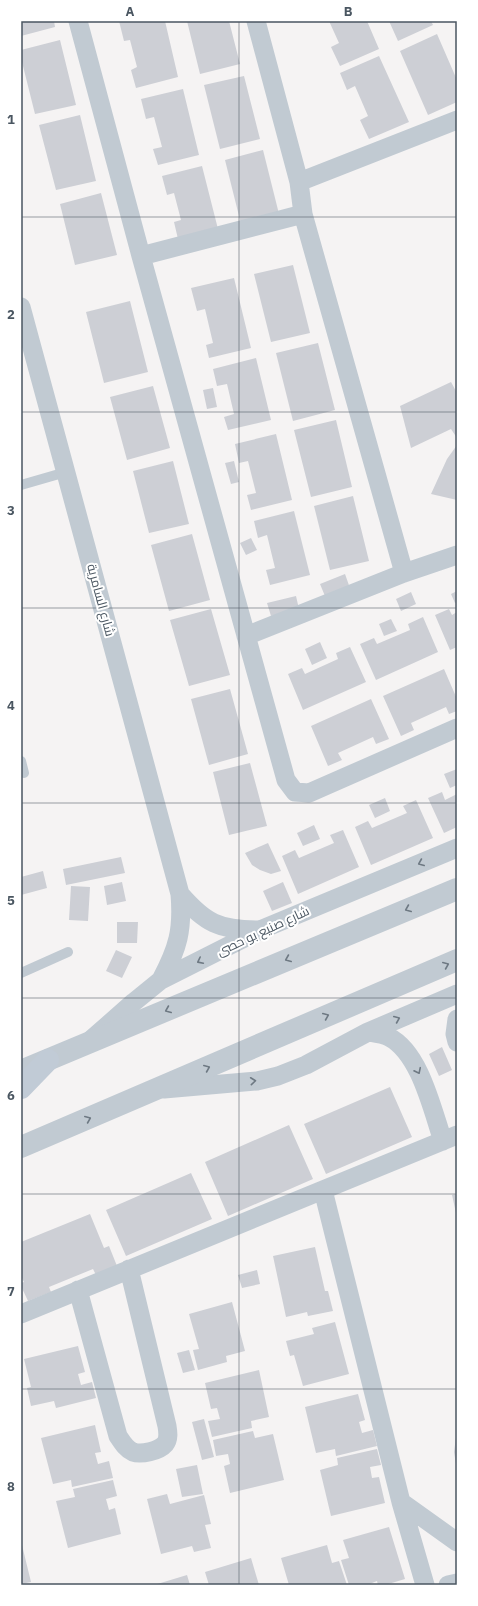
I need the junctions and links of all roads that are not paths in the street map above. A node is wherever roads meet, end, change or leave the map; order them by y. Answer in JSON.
{"nodes":[{"id":1,"x":78,"y":21,"type":"edge"},
{"id":2,"x":256,"y":21,"type":"edge"},
{"id":3,"x":457,"y":120,"type":"edge"},
{"id":4,"x":299,"y":182,"type":"junction"},
{"id":5,"x":302,"y":214,"type":"junction"},
{"id":6,"x":141,"y":256,"type":"junction"},
{"id":7,"x":21,"y":307,"type":"edge"},
{"id":8,"x":66,"y":472,"type":"junction"},
{"id":9,"x":21,"y":485,"type":"edge"},
{"id":10,"x":457,"y":554,"type":"edge"},
{"id":11,"x":404,"y":574,"type":"junction"},
{"id":12,"x":246,"y":636,"type":"junction"},
{"id":13,"x":457,"y":728,"type":"edge"},
{"id":14,"x":21,"y":761,"type":"edge"},
{"id":15,"x":24,"y":773,"type":"dead end"},
{"id":16,"x":457,"y":848,"type":"edge"},
{"id":17,"x":457,"y":889,"type":"edge"},
{"id":18,"x":180,"y":894,"type":"junction"},
{"id":19,"x":260,"y":930,"type":"junction"},
{"id":20,"x":68,"y":952,"type":"dead end"},
{"id":21,"x":457,"y":960,"type":"edge"},
{"id":22,"x":21,"y":973,"type":"edge"},
{"id":23,"x":161,"y":980,"type":"junction"},
{"id":24,"x":457,"y":994,"type":"edge"},
{"id":25,"x":457,"y":1019,"type":"edge"},
{"id":26,"x":368,"y":1032,"type":"junction"},
{"id":27,"x":457,"y":1042,"type":"edge"},
{"id":28,"x":87,"y":1044,"type":"junction"},
{"id":29,"x":48,"y":1060,"type":"junction"},
{"id":30,"x":21,"y":1071,"type":"edge"},
{"id":31,"x":21,"y":1088,"type":"edge"},
{"id":32,"x":158,"y":1089,"type":"junction"},
{"id":33,"x":450,"y":1138,"type":"edge"},
{"id":34,"x":21,"y":1147,"type":"edge"},
{"id":35,"x":323,"y":1190,"type":"junction"},
{"id":36,"x":129,"y":1269,"type":"junction"},
{"id":37,"x":78,"y":1290,"type":"junction"},
{"id":38,"x":21,"y":1314,"type":"edge"},
{"id":39,"x":401,"y":1502,"type":"junction"},
{"id":40,"x":457,"y":1542,"type":"edge"},
{"id":41,"x":457,"y":1582,"type":"edge"},
{"id":42,"x":425,"y":1585,"type":"edge"},
{"id":43,"x":448,"y":1585,"type":"edge"}],
"edges":[{"from":1,"to":6,"type":"street"},
{"from":2,"to":4,"type":"street"},
{"from":3,"to":4,"type":"street"},
{"from":4,"to":5,"type":"street"},
{"from":5,"to":6,"type":"street"},
{"from":5,"to":11,"type":"street"},
{"from":6,"to":12,"type":"street"},
{"from":7,"to":8,"type":"street","name":"شارع السامرية"},
{"from":8,"to":9,"type":"lane"},
{"from":8,"to":18,"type":"street","name":"شارع السامرية"},
{"from":10,"to":11,"type":"street"},
{"from":11,"to":12,"type":"street"},
{"from":12,"to":13,"type":"street"},
{"from":14,"to":15,"type":"lane"},
{"from":16,"to":19,"type":"street","name":"شارع صنيع بو حصى","one_way":true},
{"from":17,"to":28,"type":"street","name":"شارع صنيع بو حصى","one_way":true},
{"from":18,"to":19,"type":"street","name":"شارع السامرية"},
{"from":18,"to":23,"type":"street","name":"شارع السامرية"},
{"from":19,"to":23,"type":"street","name":"شارع صنيع بو حصى","one_way":true},
{"from":20,"to":22,"type":"lane"},
{"from":32,"to":21,"type":"street","one_way":true},
{"from":23,"to":28,"type":"street","name":"شارع صنيع بو حصى"},
{"from":26,"to":24,"type":"street","one_way":true},
{"from":25,"to":27,"type":"street"},
{"from":32,"to":26,"type":"street","one_way":true},
{"from":26,"to":33,"type":"street","one_way":true},
{"from":28,"to":29,"type":"street","name":"شارع صنيع بو حصى"},
{"from":29,"to":30,"type":"street","name":"شارع صنيع بو حصى"},
{"from":29,"to":31,"type":"main road"},
{"from":34,"to":32,"type":"street","one_way":true},
{"from":33,"to":35,"type":"street"},
{"from":35,"to":36,"type":"street"},
{"from":35,"to":39,"type":"street"},
{"from":36,"to":37,"type":"street"},
{"from":36,"to":37,"type":"street"},
{"from":37,"to":38,"type":"street"},
{"from":39,"to":40,"type":"street"},
{"from":39,"to":42,"type":"street"},
{"from":41,"to":43,"type":"street"}]}
